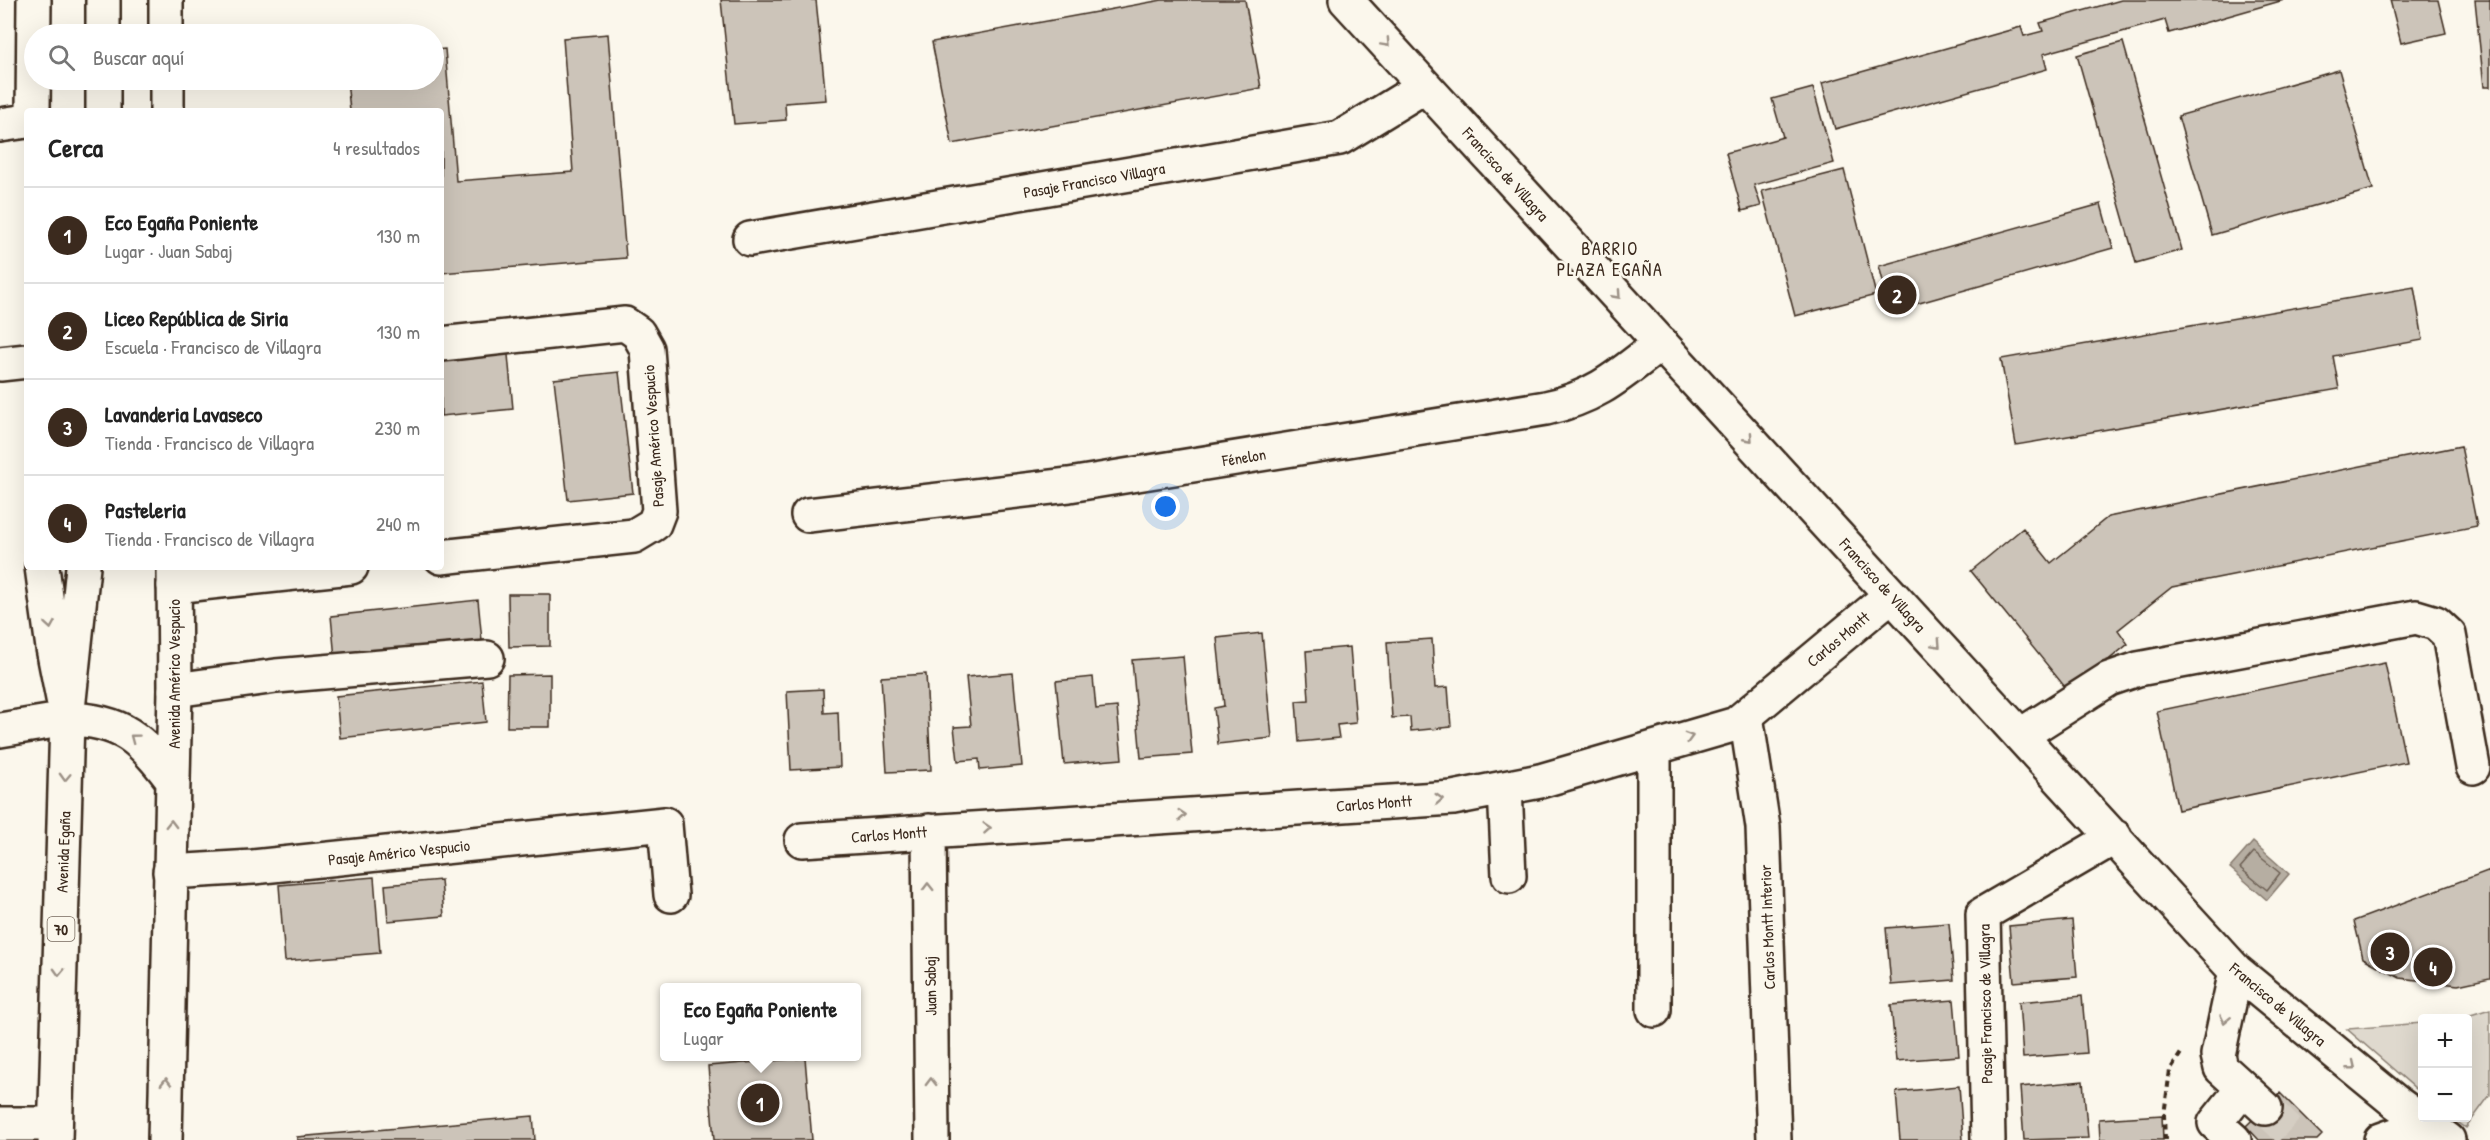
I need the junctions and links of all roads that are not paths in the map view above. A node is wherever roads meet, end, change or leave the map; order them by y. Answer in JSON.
{"nodes":[{"id":1,"x":34,"y":0,"type":"edge"},
{"id":2,"x":103,"y":0,"type":"edge"},
{"id":3,"x":166,"y":0,"type":"edge"},
{"id":4,"x":1346,"y":0,"type":"edge"},
{"id":5,"x":34,"y":24,"type":"edge"},
{"id":6,"x":103,"y":24,"type":"edge"},
{"id":7,"x":166,"y":24,"type":"edge"},
{"id":8,"x":1425,"y":86,"type":"junction"},
{"id":9,"x":33,"y":90,"type":"edge"},
{"id":10,"x":103,"y":90,"type":"edge"},
{"id":11,"x":167,"y":90,"type":"edge"},
{"id":12,"x":33,"y":108,"type":"edge"},
{"id":13,"x":103,"y":108,"type":"edge"},
{"id":14,"x":167,"y":108,"type":"edge"},
{"id":15,"x":24,"y":121,"type":"edge"},
{"id":16,"x":0,"y":125,"type":"edge"},
{"id":17,"x":750,"y":240,"type":"dead end"},
{"id":18,"x":1660,"y":343,"type":"junction"},
{"id":19,"x":444,"y":344,"type":"edge"},
{"id":20,"x":24,"y":361,"type":"edge"},
{"id":21,"x":0,"y":364,"type":"edge"},
{"id":22,"x":808,"y":515,"type":"dead end"},
{"id":23,"x":444,"y":557,"type":"edge"},
{"id":24,"x":42,"y":570,"type":"edge"},
{"id":25,"x":83,"y":570,"type":"edge"},
{"id":26,"x":298,"y":570,"type":"edge"},
{"id":27,"x":174,"y":577,"type":"edge"},
{"id":28,"x":1891,"y":595,"type":"junction"},
{"id":29,"x":487,"y":658,"type":"dead end"},
{"id":30,"x":175,"y":690,"type":"junction"},
{"id":31,"x":1746,"y":716,"type":"junction"},
{"id":32,"x":67,"y":719,"type":"junction"},
{"id":33,"x":0,"y":730,"type":"edge"},
{"id":34,"x":2021,"y":735,"type":"junction"},
{"id":35,"x":1654,"y":748,"type":"junction"},
{"id":36,"x":2473,"y":767,"type":"dead end"},
{"id":37,"x":172,"y":781,"type":"junction"},
{"id":38,"x":1505,"y":788,"type":"junction"},
{"id":39,"x":929,"y":831,"type":"junction"},
{"id":40,"x":2115,"y":837,"type":"junction"},
{"id":41,"x":802,"y":840,"type":"dead end"},
{"id":42,"x":170,"y":872,"type":"junction"},
{"id":43,"x":1509,"y":876,"type":"dead end"},
{"id":44,"x":671,"y":895,"type":"dead end"},
{"id":45,"x":2236,"y":971,"type":"junction"},
{"id":46,"x":1654,"y":1010,"type":"dead end"},
{"id":47,"x":0,"y":1124,"type":"edge"},
{"id":48,"x":55,"y":1132,"type":"edge"},
{"id":49,"x":2437,"y":1132,"type":"edge"},
{"id":50,"x":165,"y":1140,"type":"edge"},
{"id":51,"x":932,"y":1140,"type":"edge"},
{"id":52,"x":1774,"y":1140,"type":"edge"},
{"id":53,"x":1988,"y":1140,"type":"edge"},
{"id":54,"x":2234,"y":1140,"type":"edge"},
{"id":55,"x":2380,"y":1140,"type":"edge"}],
"edges":[{"from":1,"to":5,"type":"street"},
{"from":2,"to":6,"type":"street"},
{"from":3,"to":7,"type":"street"},
{"from":4,"to":8,"type":"street","name":"Francisco de Villagra","one_way":true},
{"from":8,"to":17,"type":"street","name":"Pasaje Francisco Villagra"},
{"from":8,"to":18,"type":"street","name":"Francisco de Villagra","one_way":true},
{"from":9,"to":12,"type":"street"},
{"from":10,"to":13,"type":"street"},
{"from":11,"to":14,"type":"street"},
{"from":15,"to":16,"type":"street"},
{"from":18,"to":22,"type":"street","name":"Fénelon"},
{"from":18,"to":28,"type":"street","name":"Francisco de Villagra","one_way":true},
{"from":19,"to":23,"type":"street","name":"Pasaje Américo Vespucio"},
{"from":20,"to":21,"type":"street"},
{"from":24,"to":32,"type":"street","name":"Avenida Egaña","one_way":true},
{"from":25,"to":32,"type":"street","number":"70"},
{"from":26,"to":27,"type":"street"},
{"from":27,"to":30,"type":"street","name":"Avenida Américo Vespucio"},
{"from":28,"to":31,"type":"street","name":"Carlos Montt"},
{"from":28,"to":34,"type":"street","name":"Francisco de Villagra","one_way":true},
{"from":29,"to":30,"type":"street"},
{"from":30,"to":37,"type":"street","name":"Avenida Américo Vespucio"},
{"from":35,"to":31,"type":"street","name":"Carlos Montt","one_way":true},
{"from":31,"to":52,"type":"street","name":"Carlos Montt Interior"},
{"from":32,"to":33,"type":"street"},
{"from":37,"to":32,"type":"street","one_way":true},
{"from":32,"to":48,"type":"street","name":"Avenida Egaña","number":"70","one_way":true},
{"from":34,"to":36,"type":"street"},
{"from":34,"to":40,"type":"street","name":"Francisco de Villagra"},
{"from":35,"to":38,"type":"street","name":"Carlos Montt"},
{"from":35,"to":46,"type":"street"},
{"from":42,"to":37,"type":"street","one_way":true},
{"from":39,"to":38,"type":"street","name":"Carlos Montt","one_way":true},
{"from":38,"to":43,"type":"street"},
{"from":39,"to":41,"type":"street","name":"Carlos Montt"},
{"from":51,"to":39,"type":"street","name":"Juan Sabaj","one_way":true},
{"from":40,"to":45,"type":"street","name":"Francisco de Villagra"},
{"from":40,"to":53,"type":"street","name":"Pasaje Francisco de Villagra"},
{"from":42,"to":44,"type":"street","name":"Pasaje Américo Vespucio"},
{"from":50,"to":42,"type":"street","one_way":true},
{"from":45,"to":49,"type":"street","name":"Francisco de Villagra","one_way":true},
{"from":45,"to":54,"type":"street","one_way":true},
{"from":47,"to":48,"type":"street"},
{"from":49,"to":55,"type":"street"}]}
